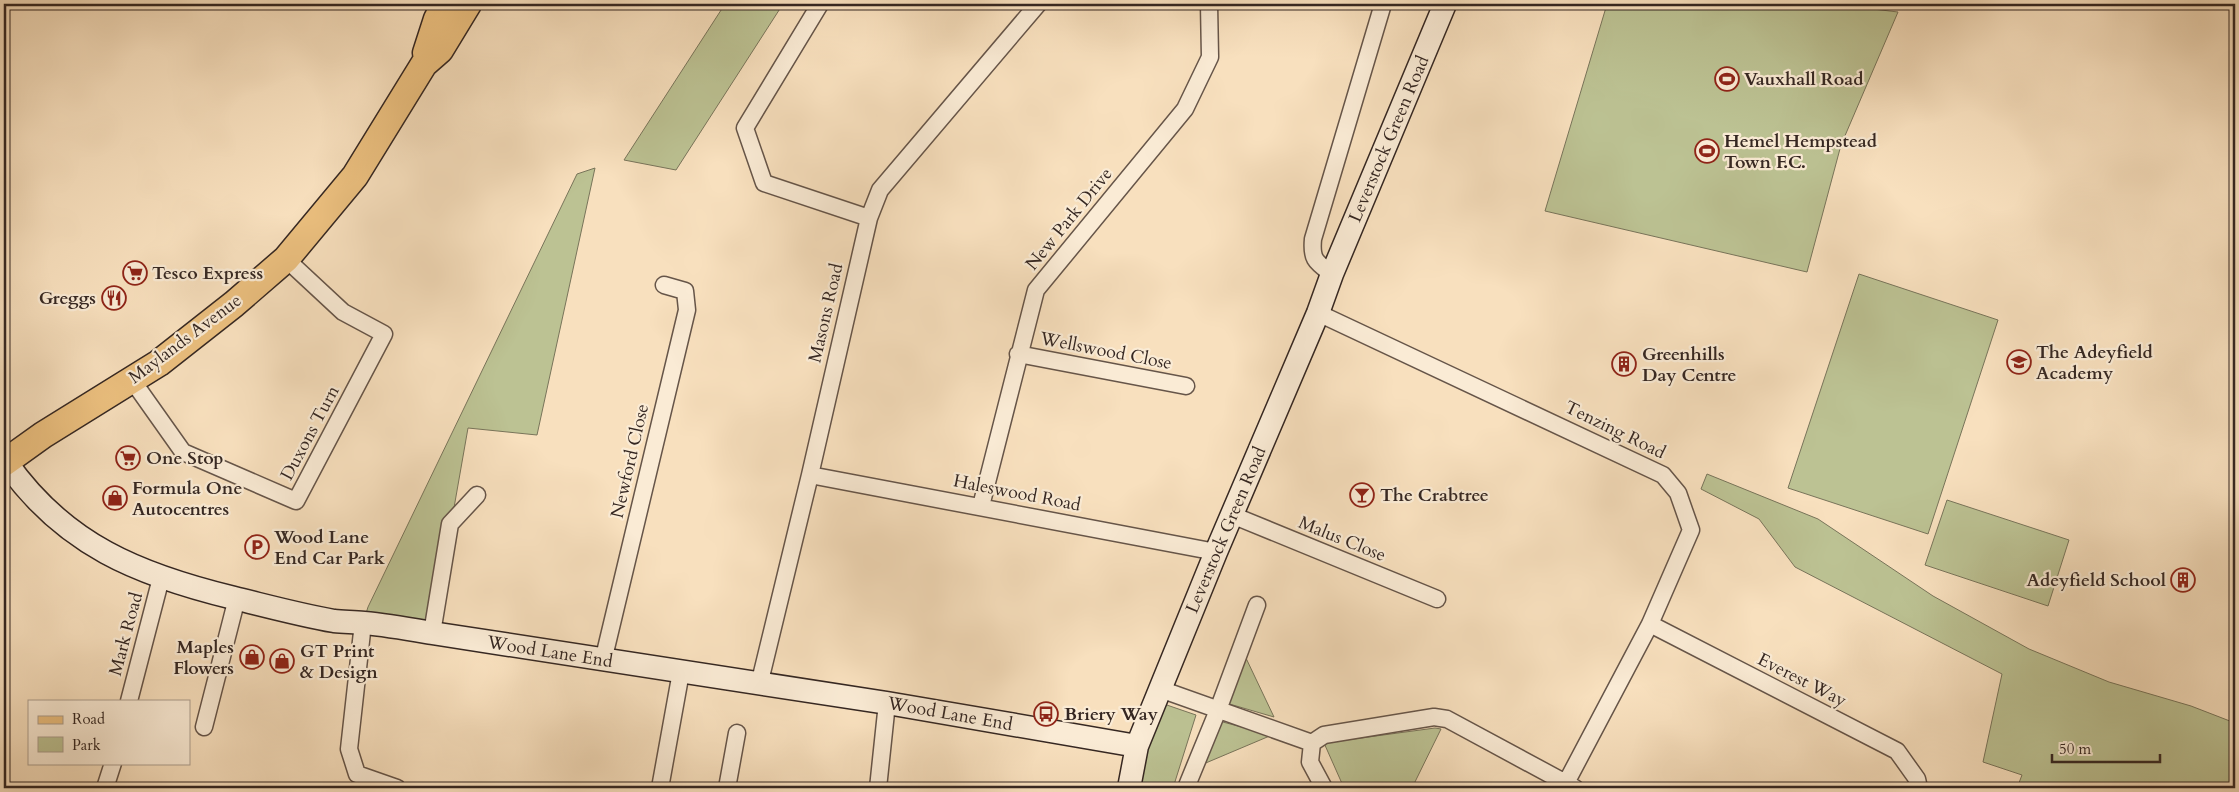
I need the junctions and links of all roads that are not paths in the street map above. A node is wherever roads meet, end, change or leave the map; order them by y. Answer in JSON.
{"nodes":[{"id":1,"x":468,"y":4,"type":"edge"},
{"id":2,"x":820,"y":4,"type":"edge"},
{"id":3,"x":1038,"y":4,"type":"edge"},
{"id":4,"x":1208,"y":4,"type":"edge"},
{"id":5,"x":1384,"y":4,"type":"edge"},
{"id":6,"x":1445,"y":4,"type":"edge"},
{"id":7,"x":445,"y":9,"type":"edge"},
{"id":8,"x":424,"y":64,"type":"junction"},
{"id":9,"x":869,"y":218,"type":"junction"},
{"id":10,"x":286,"y":259,"type":"junction"},
{"id":11,"x":1332,"y":274,"type":"junction"},
{"id":12,"x":664,"y":285,"type":"dead end"},
{"id":13,"x":1318,"y":313,"type":"junction"},
{"id":14,"x":1018,"y":354,"type":"junction"},
{"id":15,"x":132,"y":380,"type":"junction"},
{"id":16,"x":1186,"y":386,"type":"dead end"},
{"id":17,"x":5,"y":463,"type":"edge"},
{"id":18,"x":810,"y":475,"type":"junction"},
{"id":19,"x":477,"y":495,"type":"dead end"},
{"id":20,"x":981,"y":506,"type":"junction"},
{"id":21,"x":1232,"y":515,"type":"junction"},
{"id":22,"x":1216,"y":552,"type":"junction"},
{"id":23,"x":161,"y":578,"type":"junction"},
{"id":24,"x":237,"y":598,"type":"junction"},
{"id":25,"x":1437,"y":599,"type":"dead end"},
{"id":26,"x":1257,"y":605,"type":"dead end"},
{"id":27,"x":363,"y":622,"type":"junction"},
{"id":28,"x":1650,"y":624,"type":"junction"},
{"id":29,"x":432,"y":633,"type":"junction"},
{"id":30,"x":603,"y":661,"type":"junction"},
{"id":31,"x":681,"y":672,"type":"junction"},
{"id":32,"x":759,"y":685,"type":"junction"},
{"id":33,"x":1160,"y":689,"type":"junction"},
{"id":34,"x":129,"y":700,"type":"edge"},
{"id":35,"x":887,"y":703,"type":"junction"},
{"id":36,"x":1218,"y":710,"type":"junction"},
{"id":37,"x":204,"y":728,"type":"dead end"},
{"id":38,"x":737,"y":733,"type":"dead end"},
{"id":39,"x":1312,"y":743,"type":"junction"},
{"id":40,"x":1137,"y":746,"type":"junction"},
{"id":41,"x":113,"y":764,"type":"edge"},
{"id":42,"x":1570,"y":786,"type":"edge"},
{"id":43,"x":106,"y":788,"type":"edge"},
{"id":44,"x":398,"y":788,"type":"edge"},
{"id":45,"x":660,"y":788,"type":"edge"},
{"id":46,"x":727,"y":788,"type":"edge"},
{"id":47,"x":878,"y":788,"type":"edge"},
{"id":48,"x":1129,"y":788,"type":"edge"},
{"id":49,"x":1186,"y":788,"type":"edge"},
{"id":50,"x":1324,"y":788,"type":"edge"},
{"id":51,"x":1919,"y":788,"type":"edge"}],
"edges":[{"from":1,"to":8,"type":"main road","name":"Maylands Avenue"},
{"from":2,"to":9,"type":"street"},
{"from":3,"to":9,"type":"street","name":"Masons Road"},
{"from":4,"to":14,"type":"street","name":"New Park Drive"},
{"from":5,"to":11,"type":"street","name":"Leverstock Green Road"},
{"from":6,"to":11,"type":"street","name":"Leverstock Green Road"},
{"from":7,"to":8,"type":"main road","name":"Maylands Avenue"},
{"from":8,"to":10,"type":"main road","name":"Maylands Avenue"},
{"from":9,"to":18,"type":"street","name":"Masons Road"},
{"from":10,"to":15,"type":"main road","name":"Maylands Avenue"},
{"from":10,"to":15,"type":"street","name":"Duxons Turn"},
{"from":11,"to":13,"type":"street","name":"Leverstock Green Road"},
{"from":12,"to":30,"type":"street","name":"Newford Close"},
{"from":13,"to":21,"type":"street","name":"Leverstock Green Road"},
{"from":13,"to":28,"type":"street","name":"Tenzing Road"},
{"from":14,"to":16,"type":"street","name":"Wellswood Close"},
{"from":14,"to":20,"type":"street","name":"New Park Drive"},
{"from":15,"to":17,"type":"main road","name":"Maylands Avenue"},
{"from":17,"to":23,"type":"street","name":"Wood Lane End"},
{"from":18,"to":20,"type":"street","name":"Haleswood Road"},
{"from":18,"to":32,"type":"street","name":"Masons Road"},
{"from":19,"to":29,"type":"street"},
{"from":20,"to":22,"type":"street","name":"Haleswood Road"},
{"from":21,"to":22,"type":"street","name":"Leverstock Green Road"},
{"from":21,"to":25,"type":"street","name":"Malus Close"},
{"from":22,"to":33,"type":"street","name":"Leverstock Green Road"},
{"from":23,"to":24,"type":"street","name":"Wood Lane End"},
{"from":23,"to":34,"type":"street","name":"Mark Road"},
{"from":24,"to":27,"type":"street","name":"Wood Lane End"},
{"from":24,"to":37,"type":"street"},
{"from":26,"to":36,"type":"street"},
{"from":27,"to":29,"type":"street","name":"Wood Lane End"},
{"from":27,"to":44,"type":"street"},
{"from":28,"to":42,"type":"street","name":"Tenzing Road"},
{"from":28,"to":51,"type":"street","name":"Everest Way"},
{"from":29,"to":30,"type":"street","name":"Wood Lane End"},
{"from":30,"to":31,"type":"street","name":"Wood Lane End"},
{"from":31,"to":32,"type":"street","name":"Wood Lane End"},
{"from":31,"to":45,"type":"street"},
{"from":32,"to":35,"type":"street","name":"Wood Lane End"},
{"from":33,"to":36,"type":"street"},
{"from":33,"to":40,"type":"street","name":"Leverstock Green Road"},
{"from":35,"to":40,"type":"street","name":"Wood Lane End"},
{"from":35,"to":47,"type":"street"},
{"from":36,"to":39,"type":"street"},
{"from":36,"to":49,"type":"street"},
{"from":38,"to":46,"type":"street"},
{"from":39,"to":42,"type":"street"},
{"from":39,"to":50,"type":"street"},
{"from":40,"to":48,"type":"street","name":"Leverstock Green Road"},
{"from":41,"to":43,"type":"street"}]}
